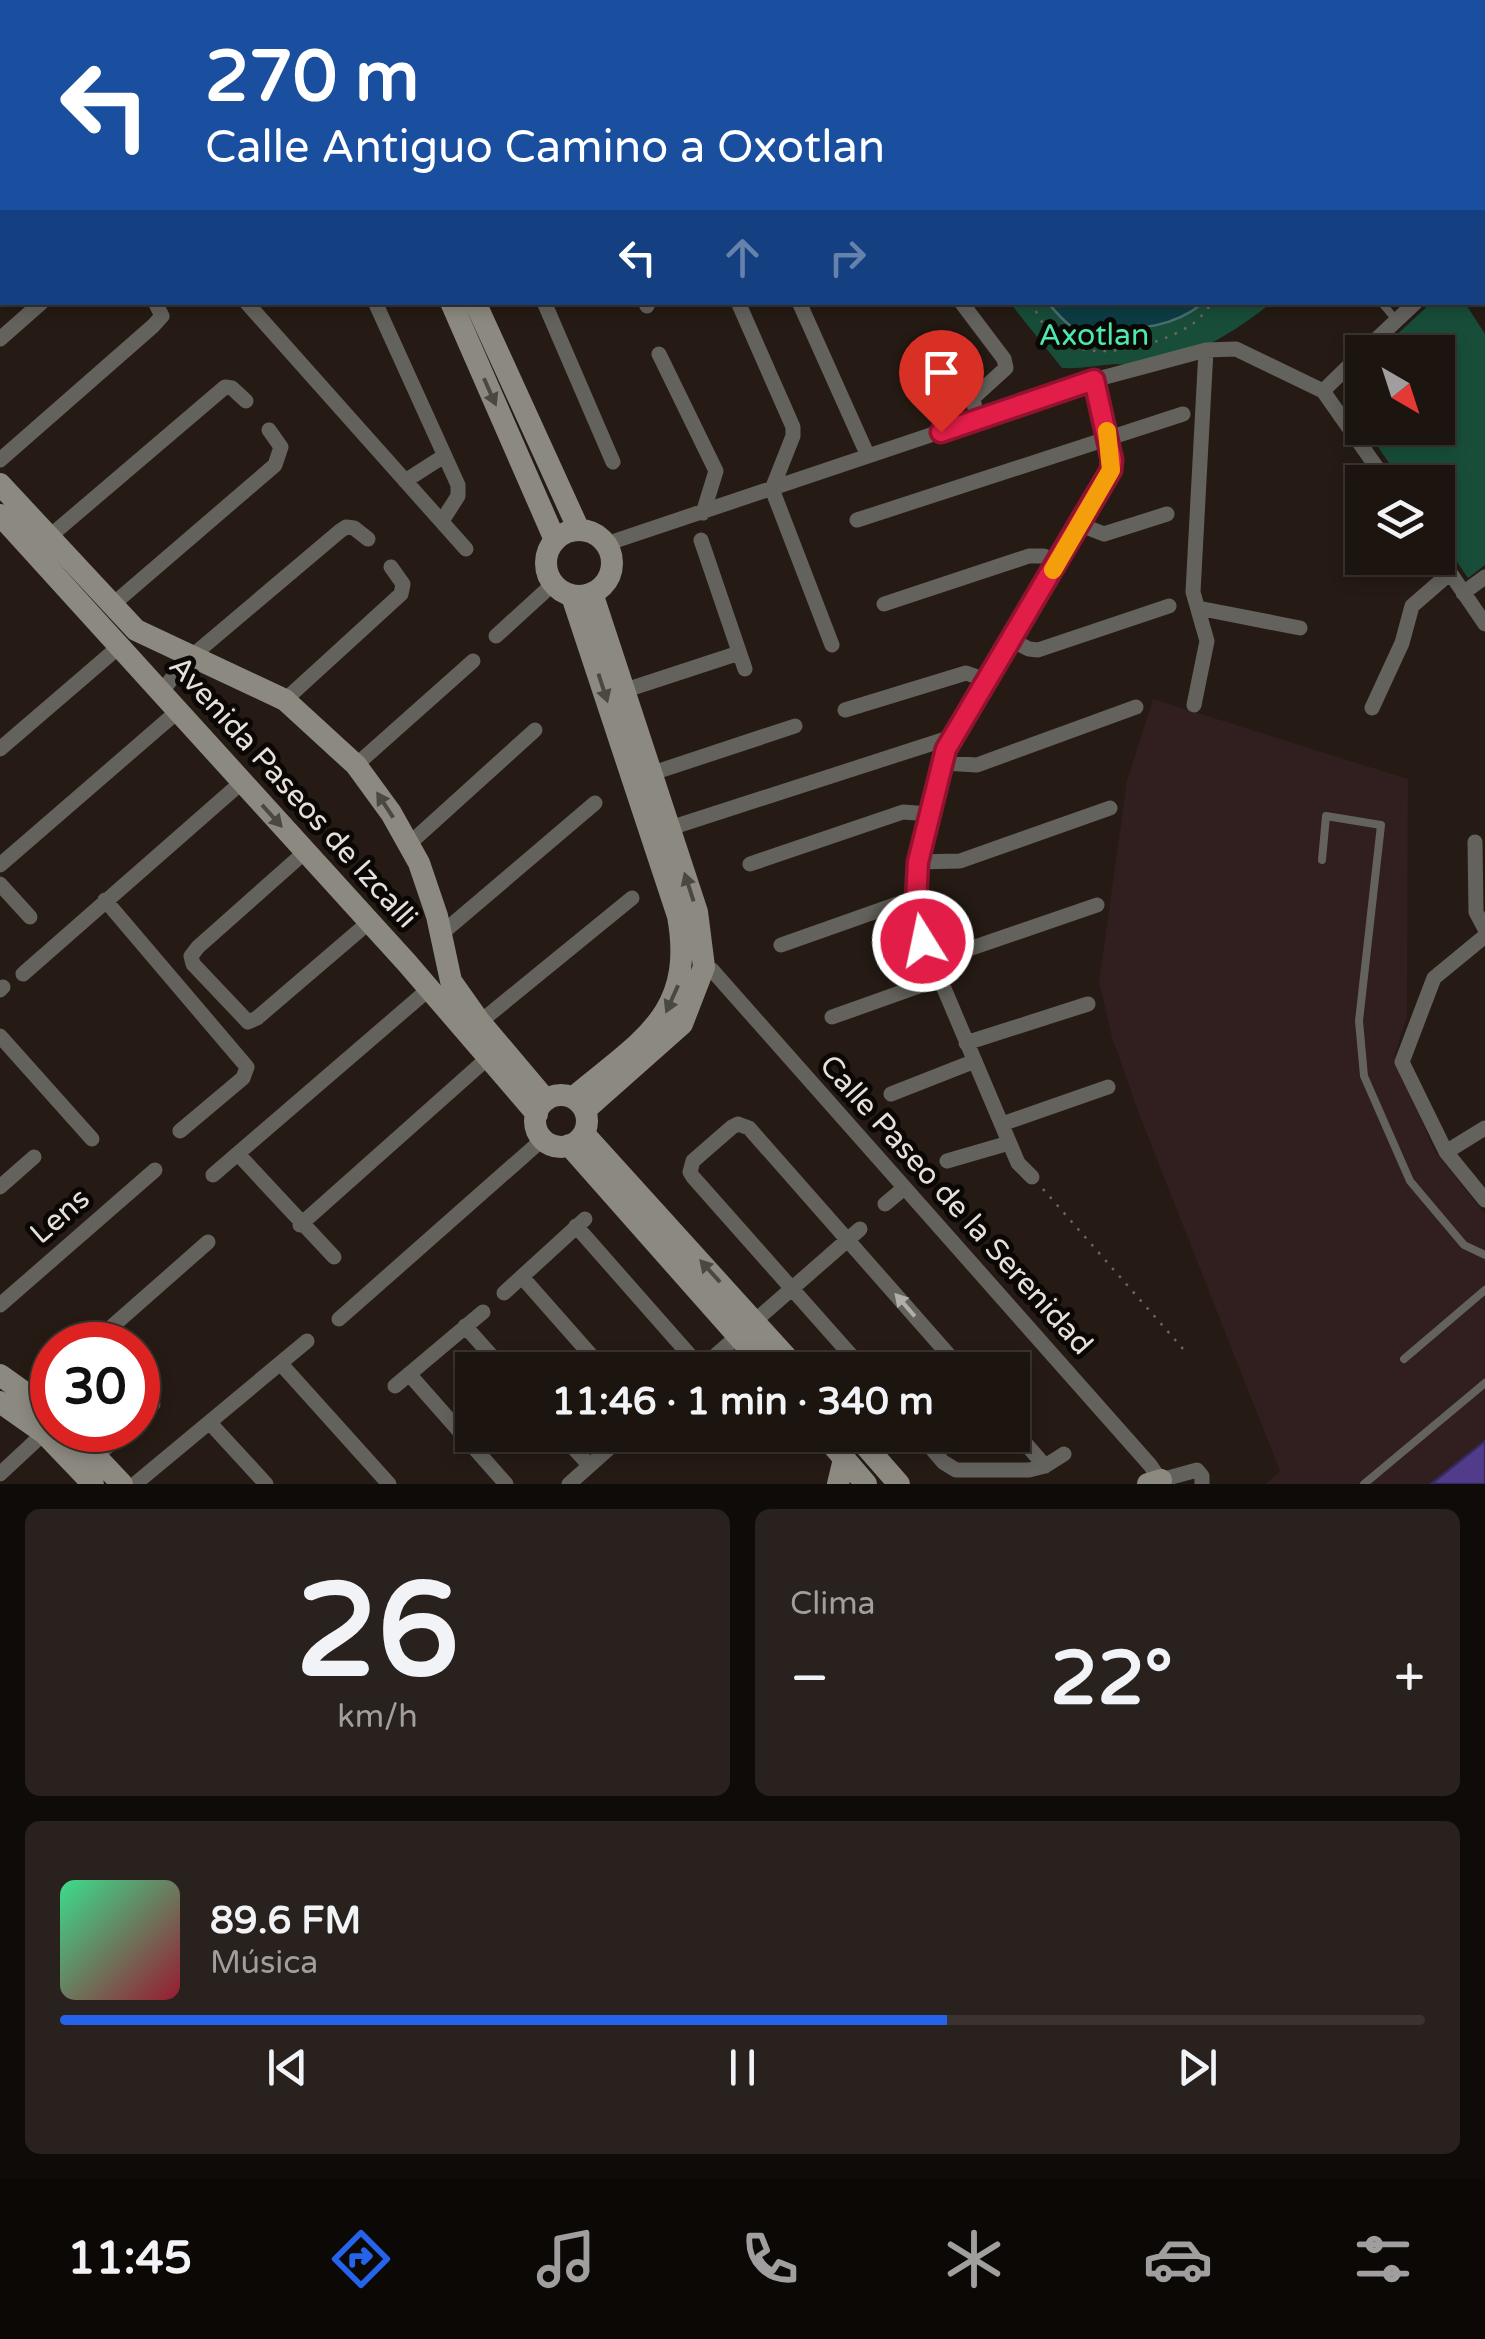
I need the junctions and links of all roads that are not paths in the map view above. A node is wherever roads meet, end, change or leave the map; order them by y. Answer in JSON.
{"nodes":[{"id":1,"x":39,"y":305,"type":"edge"},
{"id":2,"x":249,"y":305,"type":"edge"},
{"id":3,"x":376,"y":305,"type":"edge"},
{"id":4,"x":452,"y":305,"type":"edge"},
{"id":5,"x":477,"y":305,"type":"edge"},
{"id":6,"x":545,"y":305,"type":"edge"},
{"id":7,"x":739,"y":305,"type":"edge"},
{"id":8,"x":800,"y":305,"type":"edge"},
{"id":9,"x":964,"y":305,"type":"edge"},
{"id":10,"x":1383,"y":305,"type":"edge"},
{"id":11,"x":1413,"y":305,"type":"edge"},
{"id":12,"x":159,"y":309,"type":"edge"},
{"id":13,"x":1396,"y":321,"type":"junction"},
{"id":14,"x":1382,"y":335,"type":"edge"},
{"id":15,"x":0,"y":339,"type":"edge"},
{"id":16,"x":1206,"y":350,"type":"junction"},
{"id":17,"x":659,"y":354,"type":"dead end"},
{"id":18,"x":1345,"y":370,"type":"edge"},
{"id":19,"x":1094,"y":380,"type":"junction"},
{"id":20,"x":1323,"y":391,"type":"junction"},
{"id":21,"x":246,"y":401,"type":"dead end"},
{"id":22,"x":1183,"y":414,"type":"dead end"},
{"id":23,"x":978,"y":419,"type":"junction"},
{"id":24,"x":269,"y":430,"type":"dead end"},
{"id":25,"x":1110,"y":440,"type":"junction"},
{"id":26,"x":444,"y":456,"type":"junction"},
{"id":27,"x":868,"y":456,"type":"junction"},
{"id":28,"x":0,"y":460,"type":"edge"},
{"id":29,"x":613,"y":462,"type":"dead end"},
{"id":30,"x":1375,"y":465,"type":"edge"},
{"id":31,"x":405,"y":481,"type":"junction"},
{"id":32,"x":0,"y":484,"type":"edge"},
{"id":33,"x":772,"y":489,"type":"junction"},
{"id":34,"x":703,"y":512,"type":"junction"},
{"id":35,"x":0,"y":514,"type":"edge"},
{"id":36,"x":1167,"y":514,"type":"dead end"},
{"id":37,"x":857,"y":520,"type":"dead end"},
{"id":38,"x":442,"y":521,"type":"junction"},
{"id":39,"x":1081,"y":526,"type":"junction"},
{"id":40,"x":579,"y":530,"type":"junction"},
{"id":41,"x":49,"y":537,"type":"junction"},
{"id":42,"x":368,"y":539,"type":"dead end"},
{"id":43,"x":555,"y":540,"type":"junction"},
{"id":44,"x":701,"y":540,"type":"dead end"},
{"id":45,"x":606,"y":544,"type":"junction"},
{"id":46,"x":466,"y":548,"type":"dead end"},
{"id":47,"x":1056,"y":563,"type":"junction"},
{"id":48,"x":390,"y":568,"type":"dead end"},
{"id":49,"x":1448,"y":575,"type":"edge"},
{"id":50,"x":1451,"y":575,"type":"edge"},
{"id":51,"x":1485,"y":577,"type":"edge"},
{"id":52,"x":572,"y":591,"type":"junction"},
{"id":53,"x":1463,"y":593,"type":"junction"},
{"id":54,"x":884,"y":604,"type":"dead end"},
{"id":55,"x":110,"y":606,"type":"junction"},
{"id":56,"x":1169,"y":606,"type":"dead end"},
{"id":57,"x":1198,"y":608,"type":"junction"},
{"id":58,"x":1485,"y":624,"type":"edge"},
{"id":59,"x":1300,"y":628,"type":"dead end"},
{"id":60,"x":496,"y":636,"type":"dead end"},
{"id":61,"x":1010,"y":639,"type":"junction"},
{"id":62,"x":121,"y":644,"type":"junction"},
{"id":63,"x":832,"y":645,"type":"dead end"},
{"id":64,"x":193,"y":656,"type":"junction"},
{"id":65,"x":473,"y":662,"type":"dead end"},
{"id":66,"x":986,"y":680,"type":"junction"},
{"id":67,"x":626,"y":690,"type":"junction"},
{"id":68,"x":162,"y":691,"type":"junction"},
{"id":69,"x":285,"y":700,"type":"junction"},
{"id":70,"x":1194,"y":705,"type":"dead end"},
{"id":71,"x":1136,"y":707,"type":"dead end"},
{"id":72,"x":1372,"y":708,"type":"dead end"},
{"id":73,"x":178,"y":710,"type":"junction"},
{"id":74,"x":846,"y":710,"type":"dead end"},
{"id":75,"x":795,"y":726,"type":"dead end"},
{"id":76,"x":535,"y":730,"type":"dead end"},
{"id":77,"x":952,"y":736,"type":"junction"},
{"id":78,"x":0,"y":750,"type":"edge"},
{"id":79,"x":942,"y":763,"type":"junction"},
{"id":80,"x":356,"y":765,"type":"junction"},
{"id":81,"x":653,"y":773,"type":"junction"},
{"id":82,"x":242,"y":782,"type":"junction"},
{"id":83,"x":595,"y":803,"type":"dead end"},
{"id":84,"x":1110,"y":808,"type":"dead end"},
{"id":85,"x":930,"y":814,"type":"junction"},
{"id":86,"x":661,"y":831,"type":"junction"},
{"id":87,"x":1475,"y":842,"type":"dead end"},
{"id":88,"x":409,"y":844,"type":"junction"},
{"id":89,"x":305,"y":852,"type":"junction"},
{"id":90,"x":1322,"y":860,"type":"dead end"},
{"id":91,"x":918,"y":862,"type":"junction"},
{"id":92,"x":750,"y":864,"type":"dead end"},
{"id":93,"x":0,"y":865,"type":"edge"},
{"id":94,"x":0,"y":884,"type":"edge"},
{"id":95,"x":632,"y":898,"type":"dead end"},
{"id":96,"x":914,"y":898,"type":"junction"},
{"id":97,"x":105,"y":900,"type":"junction"},
{"id":98,"x":1097,"y":905,"type":"dead end"},
{"id":99,"x":30,"y":918,"type":"dead end"},
{"id":100,"x":368,"y":923,"type":"junction"},
{"id":101,"x":1485,"y":928,"type":"edge"},
{"id":102,"x":441,"y":934,"type":"junction"},
{"id":103,"x":1485,"y":936,"type":"edge"},
{"id":104,"x":781,"y":945,"type":"dead end"},
{"id":105,"x":931,"y":962,"type":"junction"},
{"id":106,"x":407,"y":964,"type":"junction"},
{"id":107,"x":704,"y":967,"type":"junction"},
{"id":108,"x":23,"y":974,"type":"dead end"},
{"id":109,"x":939,"y":979,"type":"junction"},
{"id":110,"x":429,"y":989,"type":"junction"},
{"id":111,"x":1088,"y":1004,"type":"dead end"},
{"id":112,"x":832,"y":1017,"type":"dead end"},
{"id":113,"x":480,"y":1022,"type":"junction"},
{"id":114,"x":0,"y":1036,"type":"edge"},
{"id":115,"x":966,"y":1043,"type":"junction"},
{"id":116,"x":490,"y":1056,"type":"junction"},
{"id":117,"x":975,"y":1061,"type":"junction"},
{"id":118,"x":1108,"y":1086,"type":"dead end"},
{"id":119,"x":892,"y":1094,"type":"dead end"},
{"id":120,"x":579,"y":1104,"type":"junction"},
{"id":121,"x":541,"y":1107,"type":"junction"},
{"id":122,"x":1002,"y":1124,"type":"junction"},
{"id":123,"x":1485,"y":1128,"type":"edge"},
{"id":124,"x":180,"y":1131,"type":"dead end"},
{"id":125,"x":92,"y":1139,"type":"dead end"},
{"id":126,"x":543,"y":1139,"type":"junction"},
{"id":127,"x":577,"y":1140,"type":"junction"},
{"id":128,"x":1009,"y":1143,"type":"junction"},
{"id":129,"x":1446,"y":1152,"type":"junction"},
{"id":130,"x":238,"y":1154,"type":"junction"},
{"id":131,"x":34,"y":1157,"type":"dead end"},
{"id":132,"x":946,"y":1161,"type":"dead end"},
{"id":133,"x":156,"y":1170,"type":"dead end"},
{"id":134,"x":213,"y":1175,"type":"dead end"},
{"id":135,"x":1032,"y":1176,"type":"road end"},
{"id":136,"x":0,"y":1187,"type":"edge"},
{"id":137,"x":903,"y":1189,"type":"junction"},
{"id":138,"x":1485,"y":1200,"type":"edge"},
{"id":139,"x":885,"y":1204,"type":"dead end"},
{"id":140,"x":300,"y":1225,"type":"junction"},
{"id":141,"x":854,"y":1234,"type":"junction"},
{"id":142,"x":208,"y":1242,"type":"dead end"},
{"id":143,"x":1485,"y":1256,"type":"edge"},
{"id":144,"x":334,"y":1257,"type":"dead end"},
{"id":145,"x":522,"y":1277,"type":"junction"},
{"id":146,"x":793,"y":1287,"type":"junction"},
{"id":147,"x":1485,"y":1290,"type":"edge"},
{"id":148,"x":504,"y":1293,"type":"dead end"},
{"id":149,"x":0,"y":1304,"type":"edge"},
{"id":150,"x":483,"y":1312,"type":"dead end"},
{"id":151,"x":339,"y":1319,"type":"dead end"},
{"id":152,"x":117,"y":1322,"type":"edge"},
{"id":153,"x":465,"y":1326,"type":"junction"},
{"id":154,"x":746,"y":1327,"type":"junction"},
{"id":155,"x":306,"y":1340,"type":"dead end"},
{"id":156,"x":488,"y":1352,"type":"edge"},
{"id":157,"x":588,"y":1352,"type":"edge"},
{"id":158,"x":686,"y":1352,"type":"edge"},
{"id":159,"x":719,"y":1352,"type":"edge"},
{"id":160,"x":759,"y":1352,"type":"edge"},
{"id":161,"x":776,"y":1352,"type":"edge"},
{"id":162,"x":849,"y":1352,"type":"edge"},
{"id":163,"x":948,"y":1352,"type":"edge"},
{"id":164,"x":1404,"y":1359,"type":"dead end"},
{"id":165,"x":281,"y":1364,"type":"junction"},
{"id":166,"x":409,"y":1374,"type":"junction"},
{"id":167,"x":0,"y":1375,"type":"edge"},
{"id":168,"x":1485,"y":1384,"type":"edge"},
{"id":169,"x":395,"y":1386,"type":"dead end"},
{"id":170,"x":30,"y":1393,"type":"edge"},
{"id":171,"x":0,"y":1402,"type":"edge"},
{"id":172,"x":30,"y":1414,"type":"edge"},
{"id":173,"x":210,"y":1423,"type":"junction"},
{"id":174,"x":30,"y":1442,"type":"edge"},
{"id":175,"x":1030,"y":1449,"type":"edge"},
{"id":176,"x":69,"y":1452,"type":"edge"},
{"id":177,"x":93,"y":1452,"type":"edge"},
{"id":178,"x":101,"y":1452,"type":"edge"},
{"id":179,"x":577,"y":1452,"type":"edge"},
{"id":180,"x":604,"y":1452,"type":"edge"},
{"id":181,"x":838,"y":1452,"type":"edge"},
{"id":182,"x":871,"y":1452,"type":"edge"},
{"id":183,"x":934,"y":1452,"type":"edge"},
{"id":184,"x":1064,"y":1454,"type":"dead end"},
{"id":185,"x":97,"y":1456,"type":"junction"},
{"id":186,"x":844,"y":1459,"type":"junction"},
{"id":187,"x":589,"y":1465,"type":"junction"},
{"id":188,"x":1045,"y":1466,"type":"junction"},
{"id":189,"x":0,"y":1474,"type":"edge"},
{"id":190,"x":1157,"y":1483,"type":"edge"},
{"id":191,"x":92,"y":1484,"type":"edge"},
{"id":192,"x":122,"y":1484,"type":"edge"},
{"id":193,"x":135,"y":1484,"type":"edge"},
{"id":194,"x":266,"y":1484,"type":"edge"},
{"id":195,"x":389,"y":1484,"type":"edge"},
{"id":196,"x":506,"y":1484,"type":"edge"},
{"id":197,"x":569,"y":1484,"type":"edge"},
{"id":198,"x":838,"y":1484,"type":"edge"},
{"id":199,"x":866,"y":1484,"type":"edge"},
{"id":200,"x":899,"y":1484,"type":"edge"},
{"id":201,"x":1202,"y":1484,"type":"edge"},
{"id":202,"x":1364,"y":1484,"type":"edge"}],
"edges":[{"from":1,"to":15,"type":"street"},
{"from":2,"to":31,"type":"street"},
{"from":3,"to":26,"type":"street"},
{"from":4,"to":43,"type":"street","one_way":true},
{"from":5,"to":40,"type":"street"},
{"from":6,"to":29,"type":"street"},
{"from":7,"to":33,"type":"street"},
{"from":8,"to":27,"type":"street"},
{"from":9,"to":23,"type":"street"},
{"from":10,"to":13,"type":"lane"},
{"from":11,"to":13,"type":"street"},
{"from":12,"to":28,"type":"street"},
{"from":13,"to":14,"type":"street"},
{"from":16,"to":19,"type":"street"},
{"from":16,"to":20,"type":"street"},
{"from":16,"to":57,"type":"street"},
{"from":17,"to":34,"type":"street"},
{"from":18,"to":20,"type":"street"},
{"from":19,"to":23,"type":"street"},
{"from":19,"to":25,"type":"street"},
{"from":20,"to":30,"type":"street"},
{"from":21,"to":41,"type":"street"},
{"from":22,"to":25,"type":"street"},
{"from":23,"to":27,"type":"street"},
{"from":24,"to":55,"type":"street"},
{"from":25,"to":37,"type":"street"},
{"from":25,"to":39,"type":"street"},
{"from":26,"to":31,"type":"street"},
{"from":26,"to":38,"type":"street"},
{"from":27,"to":33,"type":"street"},
{"from":31,"to":38,"type":"street"},
{"from":32,"to":41,"type":"street","name":"Avenida Paseos de Izcalli"},
{"from":33,"to":34,"type":"street"},
{"from":33,"to":63,"type":"street"},
{"from":34,"to":45,"type":"street"},
{"from":35,"to":62,"type":"street","name":"Avenida Paseos de Izcalli"},
{"from":36,"to":39,"type":"street"},
{"from":38,"to":46,"type":"street"},
{"from":39,"to":47,"type":"street"},
{"from":40,"to":43,"type":"street"},
{"from":40,"to":45,"type":"street"},
{"from":41,"to":55,"type":"street","name":"Avenida Paseos de Izcalli"},
{"from":42,"to":64,"type":"street"},
{"from":43,"to":52,"type":"street"},
{"from":44,"to":67,"type":"street"},
{"from":45,"to":52,"type":"street"},
{"from":47,"to":54,"type":"street"},
{"from":47,"to":61,"type":"street"},
{"from":48,"to":69,"type":"street"},
{"from":49,"to":72,"type":"street"},
{"from":50,"to":53,"type":"street"},
{"from":51,"to":53,"type":"street"},
{"from":52,"to":60,"type":"street"},
{"from":52,"to":67,"type":"street"},
{"from":52,"to":86,"type":"street","one_way":true},
{"from":53,"to":58,"type":"street"},
{"from":55,"to":64,"type":"street","name":"Avenida Paseos de Izcalli"},
{"from":56,"to":61,"type":"street"},
{"from":57,"to":59,"type":"street"},
{"from":57,"to":70,"type":"street"},
{"from":61,"to":66,"type":"street"},
{"from":62,"to":68,"type":"street","name":"Avenida Paseos de Izcalli"},
{"from":62,"to":78,"type":"street"},
{"from":64,"to":68,"type":"street"},
{"from":64,"to":69,"type":"street","name":"Avenida Paseos de Izcalli"},
{"from":65,"to":80,"type":"street"},
{"from":66,"to":74,"type":"street"},
{"from":66,"to":77,"type":"street"},
{"from":67,"to":81,"type":"street"},
{"from":68,"to":73,"type":"street","name":"Avenida Paseos de Izcalli"},
{"from":69,"to":80,"type":"street","name":"Avenida Paseos de Izcalli"},
{"from":71,"to":79,"type":"street"},
{"from":73,"to":82,"type":"street","name":"Avenida Paseos de Izcalli"},
{"from":73,"to":93,"type":"street"},
{"from":75,"to":81,"type":"street"},
{"from":76,"to":88,"type":"street"},
{"from":77,"to":79,"type":"street"},
{"from":77,"to":86,"type":"street"},
{"from":79,"to":85,"type":"street"},
{"from":88,"to":80,"type":"street","name":"Avenida Paseos de Izcalli","one_way":true},
{"from":81,"to":86,"type":"street"},
{"from":82,"to":89,"type":"street","name":"Avenida Paseos de Izcalli","one_way":true},
{"from":82,"to":97,"type":"street"},
{"from":83,"to":102,"type":"street"},
{"from":84,"to":91,"type":"street"},
{"from":85,"to":91,"type":"street"},
{"from":85,"to":92,"type":"street"},
{"from":107,"to":86,"type":"street","one_way":true},
{"from":86,"to":120,"type":"street","one_way":true},
{"from":87,"to":101,"type":"street"},
{"from":88,"to":102,"type":"street","name":"Avenida Paseos de Izcalli"},
{"from":89,"to":100,"type":"street","name":"Avenida Paseos de Izcalli"},
{"from":89,"to":100,"type":"street"},
{"from":90,"to":143,"type":"lane"},
{"from":91,"to":96,"type":"street"},
{"from":94,"to":99,"type":"street"},
{"from":95,"to":113,"type":"street"},
{"from":96,"to":104,"type":"street"},
{"from":96,"to":105,"type":"street"},
{"from":97,"to":108,"type":"street"},
{"from":97,"to":124,"type":"street"},
{"from":98,"to":105,"type":"street"},
{"from":100,"to":106,"type":"street","name":"Avenida Paseos de Izcalli"},
{"from":102,"to":106,"type":"street"},
{"from":102,"to":113,"type":"street","name":"Avenida Paseos de Izcalli"},
{"from":103,"to":129,"type":"street"},
{"from":105,"to":109,"type":"street"},
{"from":106,"to":110,"type":"street","name":"Avenida Paseos de Izcalli"},
{"from":107,"to":120,"type":"street"},
{"from":107,"to":137,"type":"street","name":"Calle Paseo de la Serenidad"},
{"from":109,"to":112,"type":"street"},
{"from":109,"to":115,"type":"street"},
{"from":110,"to":116,"type":"street","name":"Avenida Paseos de Izcalli"},
{"from":110,"to":130,"type":"street"},
{"from":111,"to":115,"type":"street"},
{"from":113,"to":121,"type":"street","name":"Avenida Paseos de Izcalli"},
{"from":114,"to":125,"type":"street"},
{"from":115,"to":117,"type":"street"},
{"from":116,"to":121,"type":"street","name":"Avenida Paseos de Izcalli"},
{"from":116,"to":140,"type":"street"},
{"from":117,"to":119,"type":"street"},
{"from":117,"to":122,"type":"street"},
{"from":118,"to":122,"type":"street"},
{"from":120,"to":121,"type":"street"},
{"from":120,"to":127,"type":"street"},
{"from":121,"to":126,"type":"street"},
{"from":122,"to":128,"type":"street"},
{"from":123,"to":129,"type":"street"},
{"from":126,"to":127,"type":"street"},
{"from":126,"to":151,"type":"street"},
{"from":127,"to":154,"type":"street"},
{"from":128,"to":132,"type":"street"},
{"from":128,"to":135,"type":"street"},
{"from":129,"to":138,"type":"street"},
{"from":130,"to":134,"type":"street"},
{"from":130,"to":140,"type":"street"},
{"from":131,"to":136,"type":"street"},
{"from":133,"to":149,"type":"street","name":"Lens"},
{"from":137,"to":139,"type":"street"},
{"from":137,"to":190,"type":"street","name":"Calle Paseo de la Serenidad"},
{"from":140,"to":144,"type":"street"},
{"from":141,"to":146,"type":"street"},
{"from":141,"to":146,"type":"street"},
{"from":163,"to":141,"type":"street","one_way":true},
{"from":142,"to":152,"type":"street"},
{"from":145,"to":148,"type":"street"},
{"from":145,"to":157,"type":"street"},
{"from":145,"to":158,"type":"street"},
{"from":146,"to":154,"type":"street"},
{"from":146,"to":162,"type":"street"},
{"from":147,"to":164,"type":"lane"},
{"from":150,"to":153,"type":"street"},
{"from":153,"to":156,"type":"street"},
{"from":153,"to":166,"type":"street"},
{"from":154,"to":159,"type":"street"},
{"from":154,"to":160,"type":"street"},
{"from":154,"to":161,"type":"street"},
{"from":155,"to":165,"type":"street"},
{"from":165,"to":173,"type":"street"},
{"from":165,"to":195,"type":"street"},
{"from":166,"to":169,"type":"street"},
{"from":166,"to":196,"type":"street"},
{"from":167,"to":170,"type":"street"},
{"from":168,"to":202,"type":"lane"},
{"from":171,"to":172,"type":"street"},
{"from":173,"to":193,"type":"street"},
{"from":173,"to":194,"type":"street"},
{"from":174,"to":189,"type":"street"},
{"from":175,"to":188,"type":"street"},
{"from":176,"to":191,"type":"street"},
{"from":177,"to":185,"type":"street"},
{"from":178,"to":185,"type":"street"},
{"from":179,"to":187,"type":"street"},
{"from":180,"to":187,"type":"street"},
{"from":181,"to":186,"type":"street"},
{"from":182,"to":200,"type":"street"},
{"from":183,"to":188,"type":"street"},
{"from":184,"to":188,"type":"street"},
{"from":185,"to":192,"type":"street"},
{"from":186,"to":198,"type":"street"},
{"from":186,"to":199,"type":"street"},
{"from":187,"to":197,"type":"street"},
{"from":190,"to":201,"type":"street"}]}
